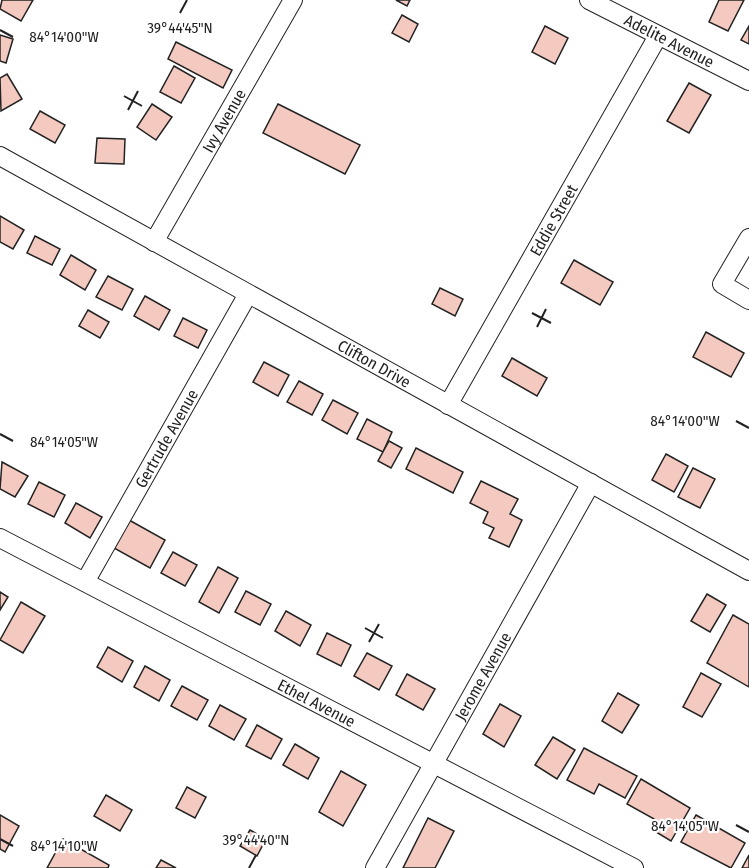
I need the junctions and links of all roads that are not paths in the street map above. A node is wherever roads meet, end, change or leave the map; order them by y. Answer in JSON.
{"nodes":[{"id":1,"x":293,"y":0,"type":"edge"},
{"id":2,"x":589,"y":0,"type":"edge"},
{"id":3,"x":658,"y":36,"type":"junction"},
{"id":4,"x":749,"y":81,"type":"edge"},
{"id":5,"x":0,"y":156,"type":"edge"},
{"id":6,"x":749,"y":238,"type":"edge"},
{"id":7,"x":154,"y":242,"type":"junction"},
{"id":8,"x":248,"y":294,"type":"junction"},
{"id":9,"x":749,"y":300,"type":"edge"},
{"id":10,"x":448,"y":405,"type":"junction"},
{"id":11,"x":591,"y":483,"type":"junction"},
{"id":12,"x":0,"y":538,"type":"edge"},
{"id":13,"x":749,"y":571,"type":"edge"},
{"id":14,"x":85,"y":582,"type":"junction"},
{"id":15,"x":433,"y":764,"type":"junction"},
{"id":16,"x":375,"y":868,"type":"edge"},
{"id":17,"x":634,"y":868,"type":"edge"}],
"edges":[{"from":1,"to":7,"type":"street","name":"Ivy Avenue"},
{"from":2,"to":3,"type":"street","name":"Adelite Avenue"},
{"from":3,"to":4,"type":"street","name":"Adelite Avenue"},
{"from":3,"to":10,"type":"street","name":"Eddie Street"},
{"from":5,"to":7,"type":"street","name":"Clifton Drive"},
{"from":6,"to":9,"type":"street"},
{"from":7,"to":8,"type":"street","name":"Clifton Drive"},
{"from":8,"to":10,"type":"street","name":"Clifton Drive"},
{"from":8,"to":14,"type":"street","name":"Gertrude Avenue"},
{"from":10,"to":11,"type":"street","name":"Clifton Drive"},
{"from":11,"to":13,"type":"street","name":"Clifton Drive"},
{"from":11,"to":15,"type":"street","name":"Jerome Avenue"},
{"from":12,"to":14,"type":"street","name":"Ethel Avenue"},
{"from":14,"to":15,"type":"street","name":"Ethel Avenue"},
{"from":15,"to":16,"type":"street","name":"Jerome Avenue"},
{"from":15,"to":17,"type":"street","name":"Ethel Avenue"}]}
